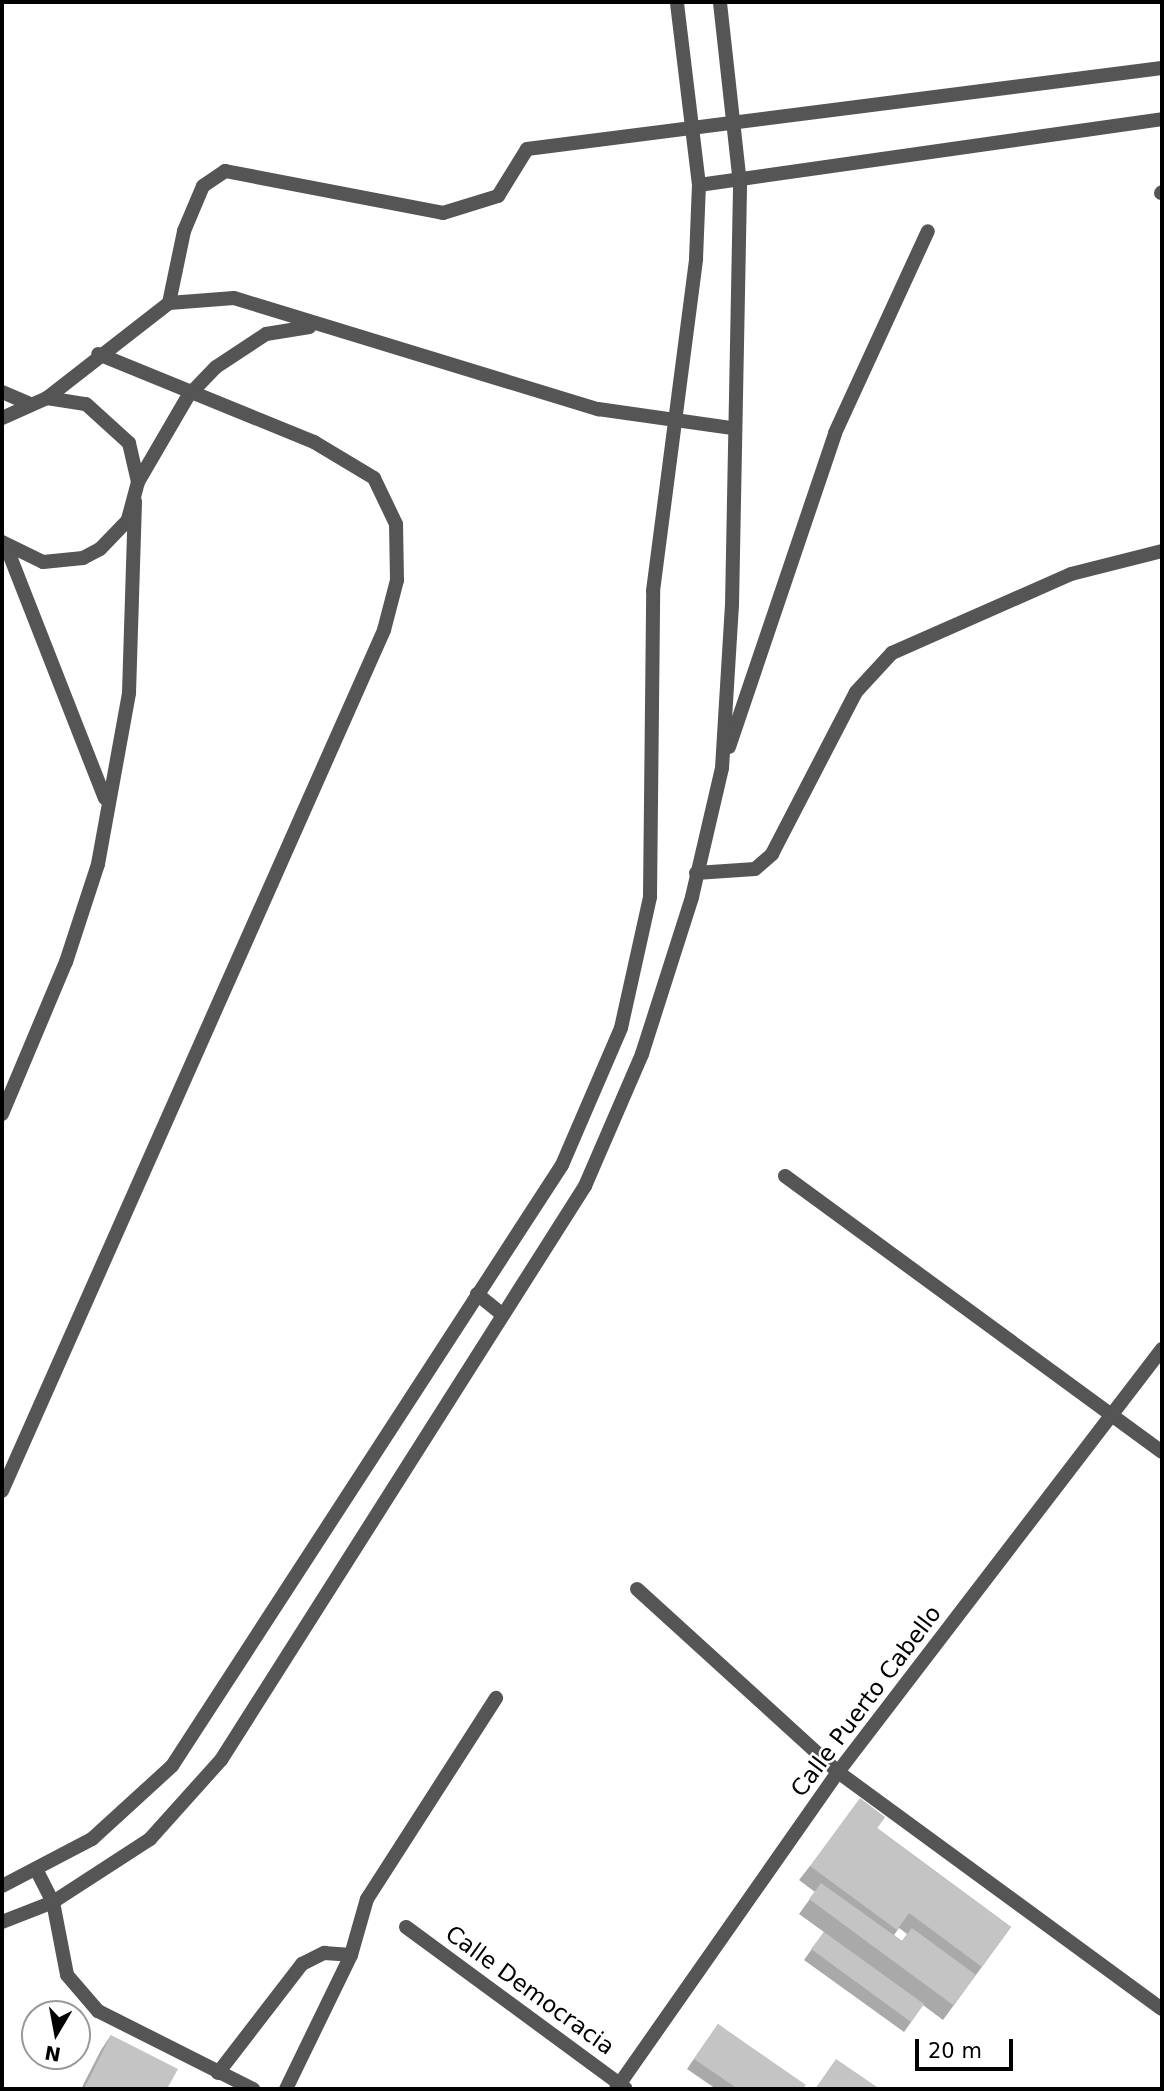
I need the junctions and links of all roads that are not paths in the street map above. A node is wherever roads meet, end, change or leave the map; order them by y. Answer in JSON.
{"nodes":[{"id":1,"x":677,"y":2,"type":"edge"},
{"id":2,"x":720,"y":2,"type":"edge"},
{"id":3,"x":1162,"y":68,"type":"edge"},
{"id":4,"x":1162,"y":119,"type":"edge"},
{"id":5,"x":734,"y":121,"type":"junction"},
{"id":6,"x":692,"y":126,"type":"junction"},
{"id":7,"x":740,"y":184,"type":"junction"},
{"id":8,"x":699,"y":185,"type":"junction"},
{"id":9,"x":928,"y":231,"type":"dead end"},
{"id":10,"x":169,"y":303,"type":"junction"},
{"id":11,"x":313,"y":327,"type":"junction"},
{"id":12,"x":98,"y":354,"type":"junction"},
{"id":13,"x":2,"y":392,"type":"edge"},
{"id":14,"x":188,"y":396,"type":"junction"},
{"id":15,"x":47,"y":398,"type":"junction"},
{"id":16,"x":28,"y":402,"type":"junction"},
{"id":17,"x":672,"y":416,"type":"junction"},
{"id":18,"x":2,"y":418,"type":"edge"},
{"id":19,"x":731,"y":428,"type":"junction"},
{"id":20,"x":138,"y":482,"type":"junction"},
{"id":21,"x":135,"y":501,"type":"junction"},
{"id":22,"x":4,"y":544,"type":"edge"},
{"id":23,"x":1162,"y":551,"type":"edge"},
{"id":24,"x":722,"y":768,"type":"junction"},
{"id":25,"x":105,"y":798,"type":"junction"},
{"id":26,"x":696,"y":873,"type":"junction"},
{"id":27,"x":2,"y":1114,"type":"edge"},
{"id":28,"x":785,"y":1176,"type":"dead end"},
{"id":29,"x":477,"y":1294,"type":"junction"},
{"id":30,"x":503,"y":1315,"type":"junction"},
{"id":31,"x":1162,"y":1349,"type":"edge"},
{"id":32,"x":1115,"y":1415,"type":"junction"},
{"id":33,"x":1162,"y":1452,"type":"edge"},
{"id":34,"x":2,"y":1491,"type":"edge"},
{"id":35,"x":637,"y":1589,"type":"dead end"},
{"id":36,"x":496,"y":1698,"type":"dead end"},
{"id":37,"x":838,"y":1772,"type":"junction"},
{"id":38,"x":38,"y":1873,"type":"junction"},
{"id":39,"x":2,"y":1886,"type":"edge"},
{"id":40,"x":53,"y":1902,"type":"junction"},
{"id":41,"x":2,"y":1922,"type":"edge"},
{"id":42,"x":406,"y":1927,"type":"dead end"},
{"id":43,"x":351,"y":1955,"type":"junction"},
{"id":44,"x":1162,"y":2009,"type":"edge"},
{"id":45,"x":218,"y":2073,"type":"junction"},
{"id":46,"x":621,"y":2088,"type":"edge"},
{"id":47,"x":253,"y":2089,"type":"edge"},
{"id":48,"x":286,"y":2089,"type":"edge"}],
"edges":[{"from":1,"to":6,"type":"street"},
{"from":2,"to":5,"type":"street"},
{"from":3,"to":5,"type":"street"},
{"from":4,"to":7,"type":"street"},
{"from":5,"to":6,"type":"street"},
{"from":5,"to":7,"type":"street"},
{"from":6,"to":8,"type":"street"},
{"from":6,"to":10,"type":"street"},
{"from":7,"to":8,"type":"street"},
{"from":7,"to":19,"type":"street"},
{"from":8,"to":17,"type":"street"},
{"from":9,"to":24,"type":"street"},
{"from":10,"to":11,"type":"street"},
{"from":10,"to":12,"type":"street"},
{"from":11,"to":14,"type":"street"},
{"from":11,"to":17,"type":"street"},
{"from":12,"to":14,"type":"street"},
{"from":12,"to":15,"type":"street"},
{"from":13,"to":16,"type":"street"},
{"from":14,"to":20,"type":"street"},
{"from":14,"to":34,"type":"street"},
{"from":15,"to":16,"type":"street"},
{"from":15,"to":20,"type":"street"},
{"from":16,"to":18,"type":"street"},
{"from":17,"to":19,"type":"street"},
{"from":17,"to":29,"type":"street"},
{"from":19,"to":24,"type":"street"},
{"from":20,"to":21,"type":"street"},
{"from":21,"to":22,"type":"street"},
{"from":21,"to":25,"type":"street"},
{"from":22,"to":25,"type":"street"},
{"from":23,"to":26,"type":"street"},
{"from":24,"to":26,"type":"street"},
{"from":25,"to":27,"type":"street"},
{"from":26,"to":30,"type":"street"},
{"from":28,"to":32,"type":"street"},
{"from":29,"to":30,"type":"street"},
{"from":29,"to":38,"type":"street"},
{"from":30,"to":40,"type":"street"},
{"from":31,"to":32,"type":"street","name":"Calle Puerto Cabello"},
{"from":32,"to":33,"type":"street"},
{"from":32,"to":37,"type":"street","name":"Calle Puerto Cabello"},
{"from":35,"to":37,"type":"street"},
{"from":36,"to":43,"type":"street"},
{"from":37,"to":44,"type":"street"},
{"from":37,"to":46,"type":"street","name":"Calle Puerto Cabello"},
{"from":38,"to":39,"type":"street"},
{"from":38,"to":40,"type":"street"},
{"from":40,"to":41,"type":"street"},
{"from":40,"to":45,"type":"street"},
{"from":42,"to":46,"type":"street","name":"Calle Democracia"},
{"from":43,"to":45,"type":"street"},
{"from":43,"to":48,"type":"street"},
{"from":45,"to":47,"type":"street"}]}
